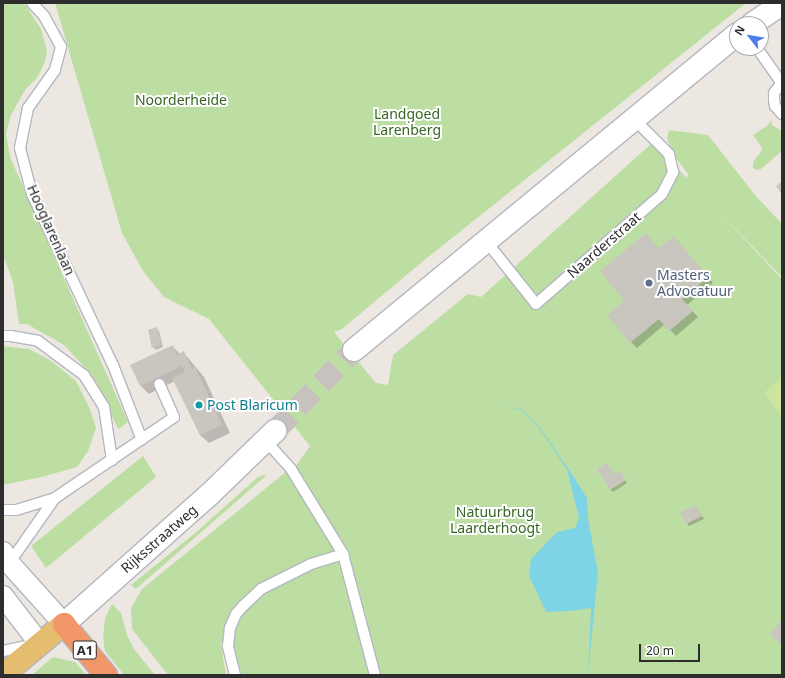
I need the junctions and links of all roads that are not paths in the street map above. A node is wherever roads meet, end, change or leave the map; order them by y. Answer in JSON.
{"nodes":[{"id":1,"x":32,"y":3,"type":"edge"},
{"id":2,"x":782,"y":4,"type":"edge"},
{"id":3,"x":764,"y":16,"type":"edge"},
{"id":4,"x":729,"y":41,"type":"edge"},
{"id":5,"x":763,"y":56,"type":"edge"},
{"id":6,"x":782,"y":82,"type":"edge"},
{"id":7,"x":782,"y":114,"type":"edge"},
{"id":8,"x":634,"y":119,"type":"junction"},
{"id":9,"x":486,"y":241,"type":"junction"},
{"id":10,"x":3,"y":336,"type":"edge"},
{"id":11,"x":361,"y":345,"type":"tunnel mouth"},
{"id":12,"x":159,"y":384,"type":"dead end"},
{"id":13,"x":270,"y":436,"type":"joint"},
{"id":14,"x":142,"y":440,"type":"junction"},
{"id":15,"x":112,"y":460,"type":"junction"},
{"id":16,"x":55,"y":498,"type":"junction"},
{"id":17,"x":3,"y":510,"type":"edge"},
{"id":18,"x":343,"y":554,"type":"junction"},
{"id":19,"x":5,"y":562,"type":"edge"},
{"id":20,"x":3,"y":596,"type":"edge"},
{"id":21,"x":64,"y":624,"type":"junction"},
{"id":22,"x":40,"y":644,"type":"junction"},
{"id":23,"x":3,"y":651,"type":"edge"},
{"id":24,"x":3,"y":675,"type":"edge"},
{"id":25,"x":106,"y":675,"type":"edge"},
{"id":26,"x":235,"y":675,"type":"edge"},
{"id":27,"x":375,"y":675,"type":"edge"}],
"edges":[{"from":1,"to":14,"type":"lane","name":"Hooglarenlaan"},
{"from":2,"to":3,"type":"street"},
{"from":4,"to":8,"type":"street"},
{"from":5,"to":6,"type":"lane"},
{"from":6,"to":7,"type":"lane"},
{"from":8,"to":9,"type":"street"},
{"from":8,"to":9,"type":"lane","name":"Naarderstraat"},
{"from":9,"to":11,"type":"street"},
{"from":10,"to":15,"type":"lane"},
{"from":12,"to":14,"type":"lane"},
{"from":13,"to":18,"type":"lane"},
{"from":13,"to":21,"type":"street","name":"Rijksstraatweg"},
{"from":14,"to":15,"type":"lane"},
{"from":15,"to":16,"type":"lane"},
{"from":16,"to":17,"type":"lane"},
{"from":16,"to":19,"type":"lane"},
{"from":18,"to":26,"type":"lane"},
{"from":18,"to":27,"type":"lane"},
{"from":19,"to":21,"type":"street"},
{"from":20,"to":22,"type":"street"},
{"from":21,"to":22,"type":"main road","name":"Rijksstraatweg"},
{"from":21,"to":25,"type":"highway","number":"A1"},
{"from":22,"to":23,"type":"lane","name":"Rijksstraatweg"},
{"from":22,"to":24,"type":"main road","name":"Rijksstraatweg"}]}
